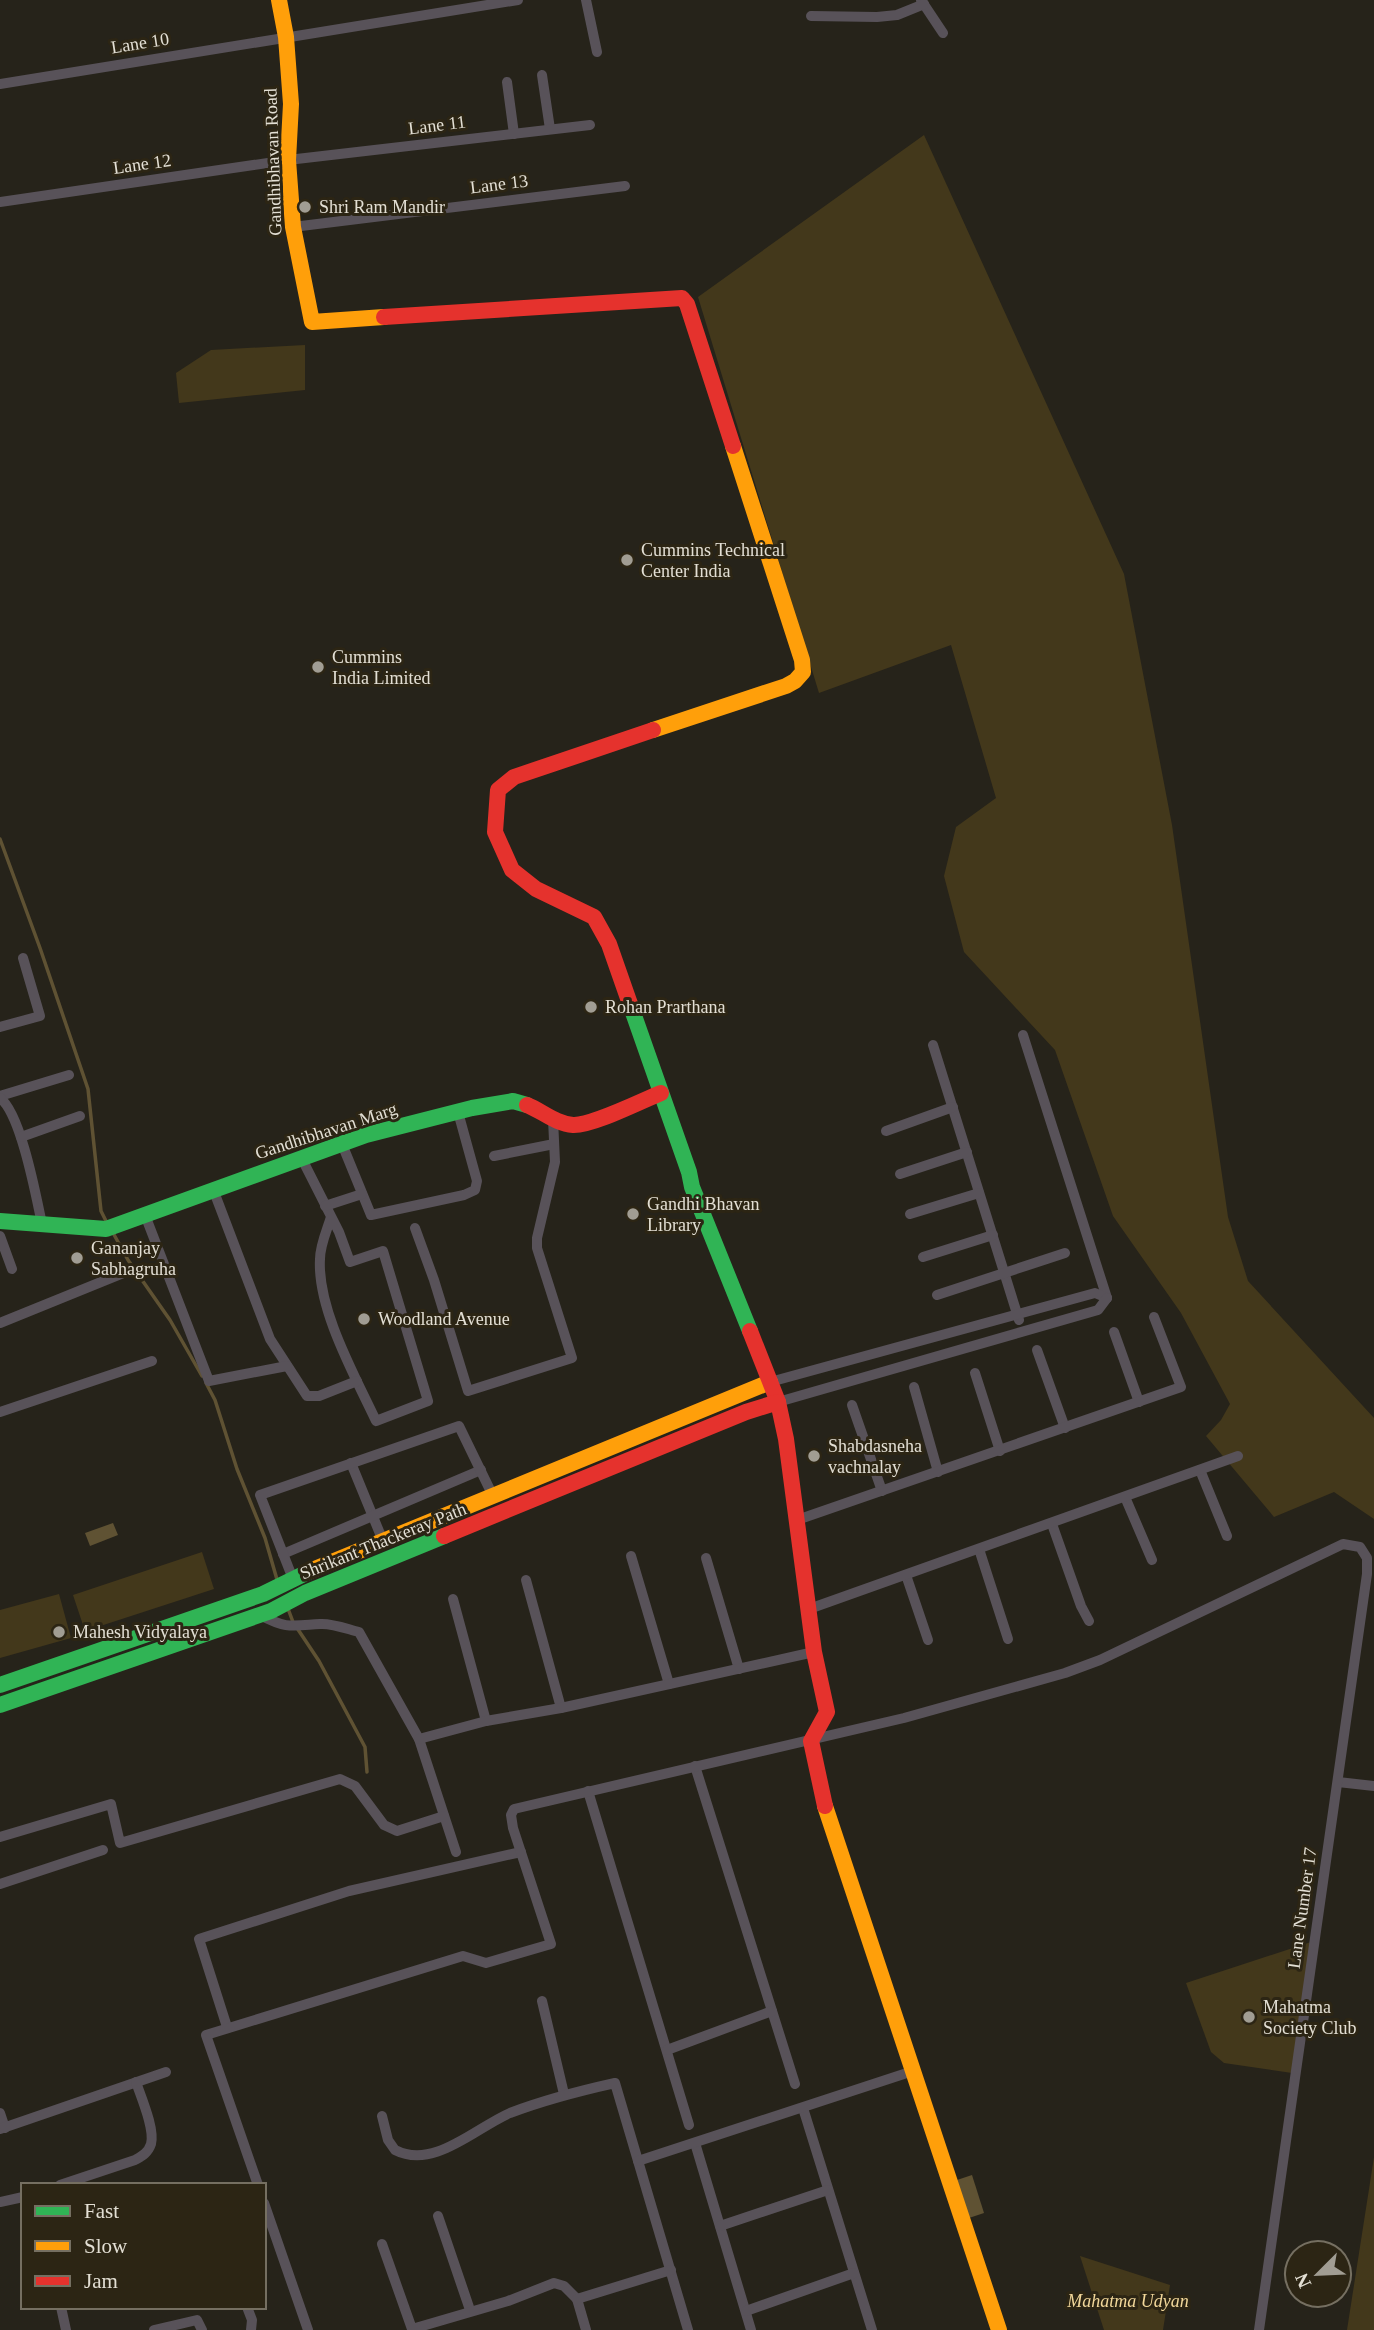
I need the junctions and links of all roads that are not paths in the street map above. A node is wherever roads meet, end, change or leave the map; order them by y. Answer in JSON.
{"nodes":[{"id":1,"x":279,"y":0,"type":"edge"},
{"id":2,"x":518,"y":0,"type":"edge"},
{"id":3,"x":599,"y":0,"type":"edge"},
{"id":4,"x":503,"y":1,"type":"edge"},
{"id":5,"x":586,"y":1,"type":"edge"},
{"id":6,"x":923,"y":2,"type":"edge"},
{"id":7,"x":811,"y":16,"type":"dead end"},
{"id":8,"x":943,"y":33,"type":"dead end"},
{"id":9,"x":286,"y":37,"type":"junction"},
{"id":10,"x":597,"y":52,"type":"dead end"},
{"id":11,"x":542,"y":75,"type":"dead end"},
{"id":12,"x":507,"y":82,"type":"dead end"},
{"id":13,"x":0,"y":84,"type":"edge"},
{"id":14,"x":590,"y":125,"type":"dead end"},
{"id":15,"x":550,"y":130,"type":"junction"},
{"id":16,"x":514,"y":134,"type":"junction"},
{"id":17,"x":288,"y":160,"type":"junction"},
{"id":18,"x":625,"y":186,"type":"dead end"},
{"id":19,"x":0,"y":202,"type":"edge"},
{"id":20,"x":293,"y":227,"type":"junction"},
{"id":21,"x":23,"y":958,"type":"dead end"},
{"id":22,"x":0,"y":1027,"type":"edge"},
{"id":23,"x":1023,"y":1035,"type":"dead end"},
{"id":24,"x":933,"y":1045,"type":"dead end"},
{"id":25,"x":69,"y":1075,"type":"dead end"},
{"id":26,"x":661,"y":1093,"type":"junction"},
{"id":27,"x":0,"y":1097,"type":"edge"},
{"id":28,"x":953,"y":1107,"type":"junction"},
{"id":29,"x":458,"y":1112,"type":"junction"},
{"id":30,"x":80,"y":1116,"type":"dead end"},
{"id":31,"x":553,"y":1119,"type":"junction"},
{"id":32,"x":886,"y":1131,"type":"dead end"},
{"id":33,"x":21,"y":1137,"type":"junction"},
{"id":34,"x":342,"y":1144,"type":"junction"},
{"id":35,"x":554,"y":1144,"type":"junction"},
{"id":36,"x":967,"y":1152,"type":"junction"},
{"id":37,"x":494,"y":1156,"type":"dead end"},
{"id":38,"x":302,"y":1159,"type":"junction"},
{"id":39,"x":900,"y":1174,"type":"dead end"},
{"id":40,"x":213,"y":1189,"type":"junction"},
{"id":41,"x":979,"y":1193,"type":"junction"},
{"id":42,"x":362,"y":1194,"type":"junction"},
{"id":43,"x":325,"y":1206,"type":"junction"},
{"id":44,"x":910,"y":1214,"type":"dead end"},
{"id":45,"x":145,"y":1215,"type":"junction"},
{"id":46,"x":331,"y":1217,"type":"junction"},
{"id":47,"x":0,"y":1221,"type":"edge"},
{"id":48,"x":42,"y":1224,"type":"junction"},
{"id":49,"x":415,"y":1228,"type":"dead end"},
{"id":50,"x":993,"y":1235,"type":"junction"},
{"id":51,"x":0,"y":1236,"type":"edge"},
{"id":52,"x":1065,"y":1254,"type":"dead end"},
{"id":53,"x":923,"y":1257,"type":"dead end"},
{"id":54,"x":12,"y":1269,"type":"dead end"},
{"id":55,"x":133,"y":1269,"type":"dead end"},
{"id":56,"x":1004,"y":1273,"type":"junction"},
{"id":57,"x":937,"y":1295,"type":"dead end"},
{"id":58,"x":1107,"y":1297,"type":"junction"},
{"id":59,"x":1018,"y":1316,"type":"junction"},
{"id":60,"x":1154,"y":1317,"type":"dead end"},
{"id":61,"x":0,"y":1323,"type":"edge"},
{"id":62,"x":1022,"y":1332,"type":"junction"},
{"id":63,"x":1114,"y":1332,"type":"dead end"},
{"id":64,"x":1037,"y":1350,"type":"dead end"},
{"id":65,"x":859,"y":1358,"type":"junction"},
{"id":66,"x":152,"y":1360,"type":"dead end"},
{"id":67,"x":287,"y":1366,"type":"junction"},
{"id":68,"x":975,"y":1373,"type":"dead end"},
{"id":69,"x":866,"y":1376,"type":"junction"},
{"id":70,"x":358,"y":1381,"type":"junction"},
{"id":71,"x":770,"y":1382,"type":"junction"},
{"id":72,"x":914,"y":1387,"type":"dead end"},
{"id":73,"x":778,"y":1402,"type":"junction"},
{"id":74,"x":1139,"y":1402,"type":"junction"},
{"id":75,"x":852,"y":1405,"type":"dead end"},
{"id":76,"x":0,"y":1412,"type":"edge"},
{"id":77,"x":1065,"y":1428,"type":"junction"},
{"id":78,"x":1000,"y":1451,"type":"junction"},
{"id":79,"x":1238,"y":1456,"type":"dead end"},
{"id":80,"x":351,"y":1463,"type":"junction"},
{"id":81,"x":1200,"y":1470,"type":"junction"},
{"id":82,"x":481,"y":1471,"type":"junction"},
{"id":83,"x":938,"y":1472,"type":"junction"},
{"id":84,"x":882,"y":1491,"type":"junction"},
{"id":85,"x":493,"y":1496,"type":"junction"},
{"id":86,"x":1125,"y":1497,"type":"junction"},
{"id":87,"x":373,"y":1517,"type":"junction"},
{"id":88,"x":797,"y":1520,"type":"junction"},
{"id":89,"x":1052,"y":1524,"type":"junction"},
{"id":90,"x":1227,"y":1536,"type":"dead end"},
{"id":91,"x":383,"y":1541,"type":"junction"},
{"id":92,"x":979,"y":1549,"type":"junction"},
{"id":93,"x":283,"y":1554,"type":"junction"},
{"id":94,"x":631,"y":1556,"type":"dead end"},
{"id":95,"x":706,"y":1558,"type":"dead end"},
{"id":96,"x":1152,"y":1560,"type":"dead end"},
{"id":97,"x":906,"y":1575,"type":"junction"},
{"id":98,"x":526,"y":1580,"type":"dead end"},
{"id":99,"x":289,"y":1581,"type":"junction"},
{"id":100,"x":453,"y":1599,"type":"dead end"},
{"id":101,"x":809,"y":1609,"type":"junction"},
{"id":102,"x":265,"y":1613,"type":"junction"},
{"id":103,"x":1089,"y":1621,"type":"dead end"},
{"id":104,"x":1008,"y":1639,"type":"dead end"},
{"id":105,"x":928,"y":1640,"type":"dead end"},
{"id":106,"x":814,"y":1652,"type":"junction"},
{"id":107,"x":739,"y":1669,"type":"junction"},
{"id":108,"x":669,"y":1684,"type":"junction"},
{"id":109,"x":0,"y":1685,"type":"edge"},
{"id":110,"x":0,"y":1705,"type":"edge"},
{"id":111,"x":561,"y":1708,"type":"junction"},
{"id":112,"x":486,"y":1721,"type":"junction"},
{"id":113,"x":419,"y":1739,"type":"junction"},
{"id":114,"x":811,"y":1741,"type":"junction"},
{"id":115,"x":695,"y":1766,"type":"junction"},
{"id":116,"x":1338,"y":1782,"type":"junction"},
{"id":117,"x":1374,"y":1786,"type":"edge"},
{"id":118,"x":588,"y":1791,"type":"junction"},
{"id":119,"x":444,"y":1816,"type":"junction"},
{"id":120,"x":0,"y":1837,"type":"edge"},
{"id":121,"x":103,"y":1850,"type":"dead end"},
{"id":122,"x":456,"y":1852,"type":"dead end"},
{"id":123,"x":522,"y":1852,"type":"junction"},
{"id":124,"x":0,"y":1884,"type":"edge"},
{"id":125,"x":542,"y":2001,"type":"dead end"},
{"id":126,"x":772,"y":2011,"type":"junction"},
{"id":127,"x":227,"y":2027,"type":"junction"},
{"id":128,"x":667,"y":2050,"type":"junction"},
{"id":129,"x":913,"y":2071,"type":"junction"},
{"id":130,"x":166,"y":2072,"type":"dead end"},
{"id":131,"x":136,"y":2082,"type":"junction"},
{"id":132,"x":795,"y":2084,"type":"dead end"},
{"id":133,"x":564,"y":2094,"type":"junction"},
{"id":134,"x":803,"y":2108,"type":"junction"},
{"id":135,"x":0,"y":2113,"type":"edge"},
{"id":136,"x":382,"y":2116,"type":"dead end"},
{"id":137,"x":689,"y":2124,"type":"dead end"},
{"id":138,"x":3,"y":2128,"type":"edge"},
{"id":139,"x":695,"y":2143,"type":"junction"},
{"id":140,"x":638,"y":2161,"type":"junction"},
{"id":141,"x":66,"y":2183,"type":"edge"},
{"id":142,"x":257,"y":2183,"type":"edge"},
{"id":143,"x":828,"y":2190,"type":"junction"},
{"id":144,"x":21,"y":2197,"type":"edge"},
{"id":145,"x":0,"y":2202,"type":"edge"},
{"id":146,"x":266,"y":2209,"type":"edge"},
{"id":147,"x":438,"y":2216,"type":"dead end"},
{"id":148,"x":720,"y":2226,"type":"junction"},
{"id":149,"x":382,"y":2244,"type":"dead end"},
{"id":150,"x":671,"y":2270,"type":"junction"},
{"id":151,"x":855,"y":2273,"type":"junction"},
{"id":152,"x":577,"y":2298,"type":"junction"},
{"id":153,"x":61,"y":2309,"type":"edge"},
{"id":154,"x":248,"y":2309,"type":"edge"},
{"id":155,"x":470,"y":2311,"type":"junction"},
{"id":156,"x":746,"y":2311,"type":"junction"},
{"id":157,"x":200,"y":2325,"type":"edge"},
{"id":158,"x":66,"y":2330,"type":"edge"},
{"id":159,"x":153,"y":2330,"type":"edge"},
{"id":160,"x":251,"y":2330,"type":"edge"},
{"id":161,"x":307,"y":2330,"type":"edge"},
{"id":162,"x":586,"y":2330,"type":"edge"},
{"id":163,"x":688,"y":2330,"type":"edge"},
{"id":164,"x":751,"y":2330,"type":"edge"},
{"id":165,"x":872,"y":2330,"type":"edge"},
{"id":166,"x":999,"y":2330,"type":"edge"},
{"id":167,"x":1259,"y":2330,"type":"edge"}],
"edges":[{"from":1,"to":9,"type":"street","name":"Gandhibhavan Road"},
{"from":2,"to":4,"type":"street","name":"Lane 10"},
{"from":3,"to":5,"type":"street"},
{"from":4,"to":9,"type":"street","name":"Lane 10"},
{"from":5,"to":10,"type":"street"},
{"from":6,"to":7,"type":"street"},
{"from":6,"to":8,"type":"street"},
{"from":9,"to":13,"type":"street","name":"Lane 10"},
{"from":9,"to":17,"type":"street","name":"Gandhibhavan Road"},
{"from":11,"to":15,"type":"street"},
{"from":12,"to":16,"type":"street"},
{"from":14,"to":15,"type":"street","name":"Lane 11"},
{"from":15,"to":16,"type":"street","name":"Lane 11"},
{"from":16,"to":17,"type":"street","name":"Lane 11"},
{"from":17,"to":19,"type":"street","name":"Lane 12"},
{"from":17,"to":20,"type":"street","name":"Gandhibhavan Road"},
{"from":18,"to":20,"type":"street","name":"Lane 13"},
{"from":20,"to":26,"type":"street","name":"Gandhibhavan Road"},
{"from":21,"to":22,"type":"street"},
{"from":23,"to":58,"type":"street"},
{"from":24,"to":28,"type":"street"},
{"from":25,"to":27,"type":"street"},
{"from":26,"to":31,"type":"street","name":"Gandhibhavan Marg"},
{"from":26,"to":71,"type":"street"},
{"from":27,"to":33,"type":"street"},
{"from":28,"to":32,"type":"street"},
{"from":28,"to":36,"type":"street"},
{"from":29,"to":31,"type":"street","name":"Gandhibhavan Marg"},
{"from":29,"to":34,"type":"street","name":"Gandhibhavan Marg"},
{"from":29,"to":42,"type":"street"},
{"from":30,"to":33,"type":"street"},
{"from":31,"to":35,"type":"street"},
{"from":33,"to":48,"type":"street"},
{"from":34,"to":38,"type":"street","name":"Gandhibhavan Marg"},
{"from":34,"to":42,"type":"street"},
{"from":35,"to":37,"type":"street"},
{"from":35,"to":49,"type":"street"},
{"from":36,"to":39,"type":"street"},
{"from":36,"to":41,"type":"street"},
{"from":38,"to":40,"type":"street","name":"Gandhibhavan Marg"},
{"from":38,"to":43,"type":"street"},
{"from":40,"to":45,"type":"street","name":"Gandhibhavan Marg"},
{"from":40,"to":67,"type":"street"},
{"from":41,"to":44,"type":"street"},
{"from":41,"to":50,"type":"street"},
{"from":42,"to":43,"type":"street"},
{"from":43,"to":46,"type":"street"},
{"from":45,"to":48,"type":"street","name":"Gandhibhavan Marg"},
{"from":45,"to":67,"type":"street"},
{"from":46,"to":70,"type":"street"},
{"from":46,"to":70,"type":"street"},
{"from":47,"to":48,"type":"street","name":"Gandhibhavan Marg"},
{"from":50,"to":53,"type":"street"},
{"from":50,"to":56,"type":"street"},
{"from":51,"to":54,"type":"street"},
{"from":52,"to":56,"type":"street"},
{"from":55,"to":61,"type":"street"},
{"from":56,"to":57,"type":"street"},
{"from":56,"to":59,"type":"street"},
{"from":58,"to":59,"type":"street"},
{"from":58,"to":62,"type":"street"},
{"from":59,"to":62,"type":"street"},
{"from":59,"to":65,"type":"street"},
{"from":60,"to":74,"type":"street"},
{"from":62,"to":69,"type":"street"},
{"from":63,"to":74,"type":"street"},
{"from":64,"to":77,"type":"street"},
{"from":65,"to":69,"type":"street"},
{"from":65,"to":71,"type":"street"},
{"from":66,"to":76,"type":"street"},
{"from":67,"to":70,"type":"street"},
{"from":68,"to":78,"type":"street"},
{"from":69,"to":73,"type":"street"},
{"from":71,"to":73,"type":"street"},
{"from":71,"to":85,"type":"street","name":"Shrikant Thackeray Path"},
{"from":72,"to":83,"type":"street"},
{"from":73,"to":88,"type":"street"},
{"from":73,"to":102,"type":"street","name":"Shrikant Thackeray Path"},
{"from":74,"to":77,"type":"street"},
{"from":75,"to":84,"type":"street"},
{"from":77,"to":78,"type":"street"},
{"from":78,"to":83,"type":"street"},
{"from":79,"to":81,"type":"street"},
{"from":80,"to":82,"type":"street"},
{"from":80,"to":87,"type":"street"},
{"from":80,"to":93,"type":"street"},
{"from":81,"to":86,"type":"street"},
{"from":81,"to":90,"type":"street"},
{"from":82,"to":85,"type":"street"},
{"from":82,"to":87,"type":"street"},
{"from":83,"to":84,"type":"street"},
{"from":84,"to":88,"type":"street"},
{"from":85,"to":91,"type":"street","name":"Shrikant Thackeray Path"},
{"from":86,"to":89,"type":"street"},
{"from":86,"to":96,"type":"street"},
{"from":87,"to":91,"type":"street"},
{"from":87,"to":93,"type":"street"},
{"from":88,"to":101,"type":"street"},
{"from":89,"to":92,"type":"street"},
{"from":89,"to":103,"type":"street"},
{"from":91,"to":99,"type":"street","name":"Shrikant Thackeray Path"},
{"from":92,"to":97,"type":"street"},
{"from":92,"to":104,"type":"street"},
{"from":93,"to":99,"type":"street"},
{"from":94,"to":108,"type":"street"},
{"from":95,"to":107,"type":"street"},
{"from":97,"to":101,"type":"street"},
{"from":97,"to":105,"type":"street"},
{"from":98,"to":111,"type":"street"},
{"from":99,"to":109,"type":"street","name":"Shrikant Thackeray Path"},
{"from":100,"to":112,"type":"street"},
{"from":101,"to":106,"type":"street"},
{"from":102,"to":110,"type":"street","name":"Shrikant Thackeray Path"},
{"from":102,"to":113,"type":"street"},
{"from":106,"to":107,"type":"street"},
{"from":106,"to":114,"type":"street"},
{"from":107,"to":108,"type":"street"},
{"from":108,"to":111,"type":"street"},
{"from":111,"to":112,"type":"street"},
{"from":112,"to":113,"type":"street"},
{"from":113,"to":119,"type":"street"},
{"from":114,"to":115,"type":"street"},
{"from":114,"to":116,"type":"street","name":"Lane Number 17"},
{"from":114,"to":129,"type":"street"},
{"from":115,"to":118,"type":"street"},
{"from":115,"to":126,"type":"street"},
{"from":116,"to":117,"type":"street"},
{"from":116,"to":167,"type":"street","name":"Lane Number 17"},
{"from":118,"to":123,"type":"street"},
{"from":118,"to":128,"type":"street"},
{"from":119,"to":120,"type":"street"},
{"from":119,"to":122,"type":"street"},
{"from":121,"to":124,"type":"street"},
{"from":123,"to":127,"type":"street"},
{"from":123,"to":127,"type":"street"},
{"from":125,"to":133,"type":"street"},
{"from":126,"to":128,"type":"street"},
{"from":126,"to":132,"type":"street"},
{"from":127,"to":142,"type":"street"},
{"from":128,"to":137,"type":"street"},
{"from":129,"to":134,"type":"street"},
{"from":129,"to":166,"type":"street"},
{"from":130,"to":131,"type":"street"},
{"from":131,"to":138,"type":"street"},
{"from":131,"to":141,"type":"street"},
{"from":133,"to":136,"type":"street"},
{"from":133,"to":140,"type":"street"},
{"from":134,"to":139,"type":"street"},
{"from":134,"to":143,"type":"street"},
{"from":135,"to":138,"type":"street"},
{"from":139,"to":140,"type":"street"},
{"from":139,"to":148,"type":"street"},
{"from":140,"to":150,"type":"street"},
{"from":143,"to":148,"type":"street"},
{"from":143,"to":151,"type":"street"},
{"from":144,"to":145,"type":"street"},
{"from":146,"to":161,"type":"street"},
{"from":147,"to":155,"type":"street"},
{"from":148,"to":156,"type":"street"},
{"from":149,"to":155,"type":"street"},
{"from":150,"to":152,"type":"street"},
{"from":150,"to":163,"type":"street"},
{"from":151,"to":156,"type":"street"},
{"from":151,"to":165,"type":"street"},
{"from":152,"to":155,"type":"street"},
{"from":152,"to":162,"type":"street"},
{"from":153,"to":158,"type":"street"},
{"from":154,"to":160,"type":"street"},
{"from":156,"to":164,"type":"street"},
{"from":157,"to":159,"type":"street"}]}
